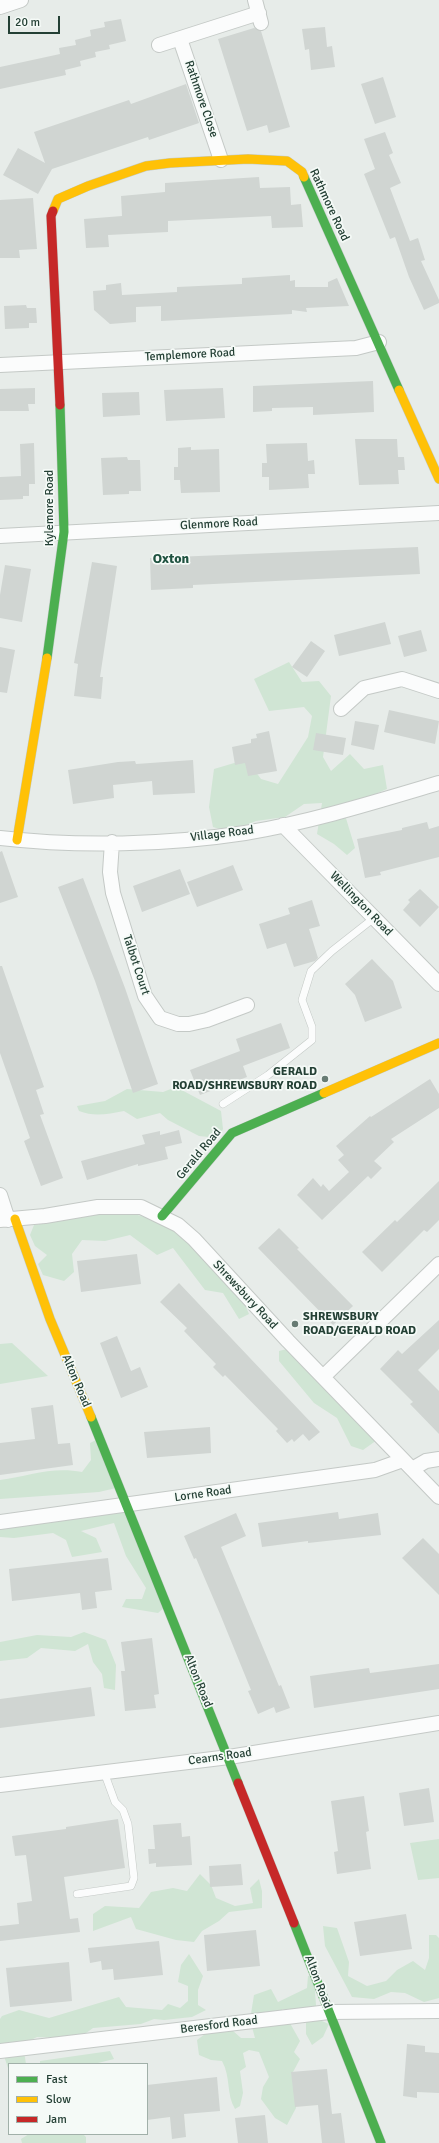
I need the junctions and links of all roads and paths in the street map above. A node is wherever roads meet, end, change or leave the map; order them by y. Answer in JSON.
{"nodes":[{"id":1,"x":21,"y":0,"type":"edge"},
{"id":2,"x":0,"y":7,"type":"edge"},
{"id":3,"x":258,"y":12,"type":"edge"},
{"id":4,"x":180,"y":39,"type":"junction"},
{"id":5,"x":159,"y":45,"type":"dead end"},
{"id":6,"x":221,"y":160,"type":"junction"},
{"id":7,"x":58,"y":199,"type":"joint"},
{"id":8,"x":379,"y":342,"type":"junction"},
{"id":9,"x":59,"y":362,"type":"junction"},
{"id":10,"x":0,"y":365,"type":"edge"},
{"id":11,"x":439,"y":479,"type":"edge"},
{"id":12,"x":439,"y":513,"type":"edge"},
{"id":13,"x":64,"y":532,"type":"junction"},
{"id":14,"x":0,"y":536,"type":"edge"},
{"id":15,"x":439,"y":691,"type":"edge"},
{"id":16,"x":342,"y":709,"type":"dead end"},
{"id":17,"x":439,"y":782,"type":"edge"},
{"id":18,"x":283,"y":825,"type":"junction"},
{"id":19,"x":0,"y":838,"type":"edge"},
{"id":20,"x":17,"y":840,"type":"junction"},
{"id":21,"x":112,"y":842,"type":"junction"},
{"id":22,"x":374,"y":918,"type":"junction"},
{"id":23,"x":439,"y":984,"type":"edge"},
{"id":24,"x":247,"y":1005,"type":"dead end"},
{"id":25,"x":439,"y":1043,"type":"edge"},
{"id":26,"x":223,"y":1104,"type":"dead end"},
{"id":27,"x":0,"y":1195,"type":"edge"},
{"id":28,"x":162,"y":1216,"type":"junction"},
{"id":29,"x":8,"y":1220,"type":"edge"},
{"id":30,"x":439,"y":1264,"type":"edge"},
{"id":31,"x":323,"y":1377,"type":"junction"},
{"id":32,"x":439,"y":1459,"type":"edge"},
{"id":33,"x":408,"y":1465,"type":"junction"},
{"id":34,"x":439,"y":1497,"type":"edge"},
{"id":35,"x":128,"y":1505,"type":"junction"},
{"id":36,"x":0,"y":1522,"type":"edge"},
{"id":37,"x":439,"y":1723,"type":"edge"},
{"id":38,"x":229,"y":1757,"type":"junction"},
{"id":39,"x":104,"y":1772,"type":"junction"},
{"id":40,"x":0,"y":1785,"type":"edge"},
{"id":41,"x":77,"y":1894,"type":"dead end"},
{"id":42,"x":439,"y":2011,"type":"edge"},
{"id":43,"x":329,"y":2012,"type":"junction"},
{"id":44,"x":0,"y":2051,"type":"edge"},
{"id":45,"x":381,"y":2143,"type":"edge"}],
"edges":[{"from":1,"to":2,"type":"street"},
{"from":3,"to":4,"type":"street"},
{"from":4,"to":5,"type":"street"},
{"from":4,"to":6,"type":"street","name":"Rathmore Close"},
{"from":6,"to":7,"type":"street","name":"Rathmore Road"},
{"from":6,"to":8,"type":"street","name":"Rathmore Road"},
{"from":7,"to":9,"type":"street","name":"Kylemore Road"},
{"from":8,"to":9,"type":"street","name":"Templemore Road"},
{"from":8,"to":11,"type":"street","name":"Rathmore Road"},
{"from":9,"to":10,"type":"street","name":"Templemore Road"},
{"from":9,"to":13,"type":"street","name":"Kylemore Road"},
{"from":12,"to":13,"type":"street","name":"Glenmore Road"},
{"from":13,"to":14,"type":"street","name":"Glenmore Road"},
{"from":13,"to":20,"type":"street","name":"Kylemore Road"},
{"from":15,"to":16,"type":"street"},
{"from":17,"to":18,"type":"street","name":"Village Road"},
{"from":18,"to":21,"type":"street","name":"Village Road"},
{"from":18,"to":22,"type":"street","name":"Wellington Road"},
{"from":19,"to":20,"type":"street","name":"Village Road"},
{"from":20,"to":21,"type":"street","name":"Village Road"},
{"from":21,"to":24,"type":"street","name":"Talbot Court"},
{"from":22,"to":23,"type":"street","name":"Wellington Road"},
{"from":22,"to":26,"type":"lane"},
{"from":25,"to":28,"type":"street","name":"Gerald Road"},
{"from":27,"to":29,"type":"street","name":"Alton Road"},
{"from":28,"to":29,"type":"street","name":"Shrewsbury Road"},
{"from":28,"to":31,"type":"street","name":"Shrewsbury Road"},
{"from":29,"to":35,"type":"street","name":"Alton Road"},
{"from":30,"to":31,"type":"street"},
{"from":31,"to":33,"type":"street","name":"Shrewsbury Road"},
{"from":32,"to":33,"type":"street","name":"Lorne Road"},
{"from":33,"to":34,"type":"street","name":"Shrewsbury Road"},
{"from":33,"to":35,"type":"street","name":"Lorne Road"},
{"from":35,"to":36,"type":"street","name":"Lorne Road"},
{"from":35,"to":38,"type":"street","name":"Alton Road"},
{"from":37,"to":38,"type":"street","name":"Cearns Road"},
{"from":38,"to":39,"type":"street","name":"Cearns Road"},
{"from":38,"to":43,"type":"street","name":"Alton Road"},
{"from":39,"to":40,"type":"street","name":"Cearns Road"},
{"from":39,"to":41,"type":"lane"},
{"from":42,"to":43,"type":"street","name":"Beresford Road"},
{"from":43,"to":44,"type":"street","name":"Beresford Road"},
{"from":43,"to":45,"type":"street","name":"Alton Road"}]}
